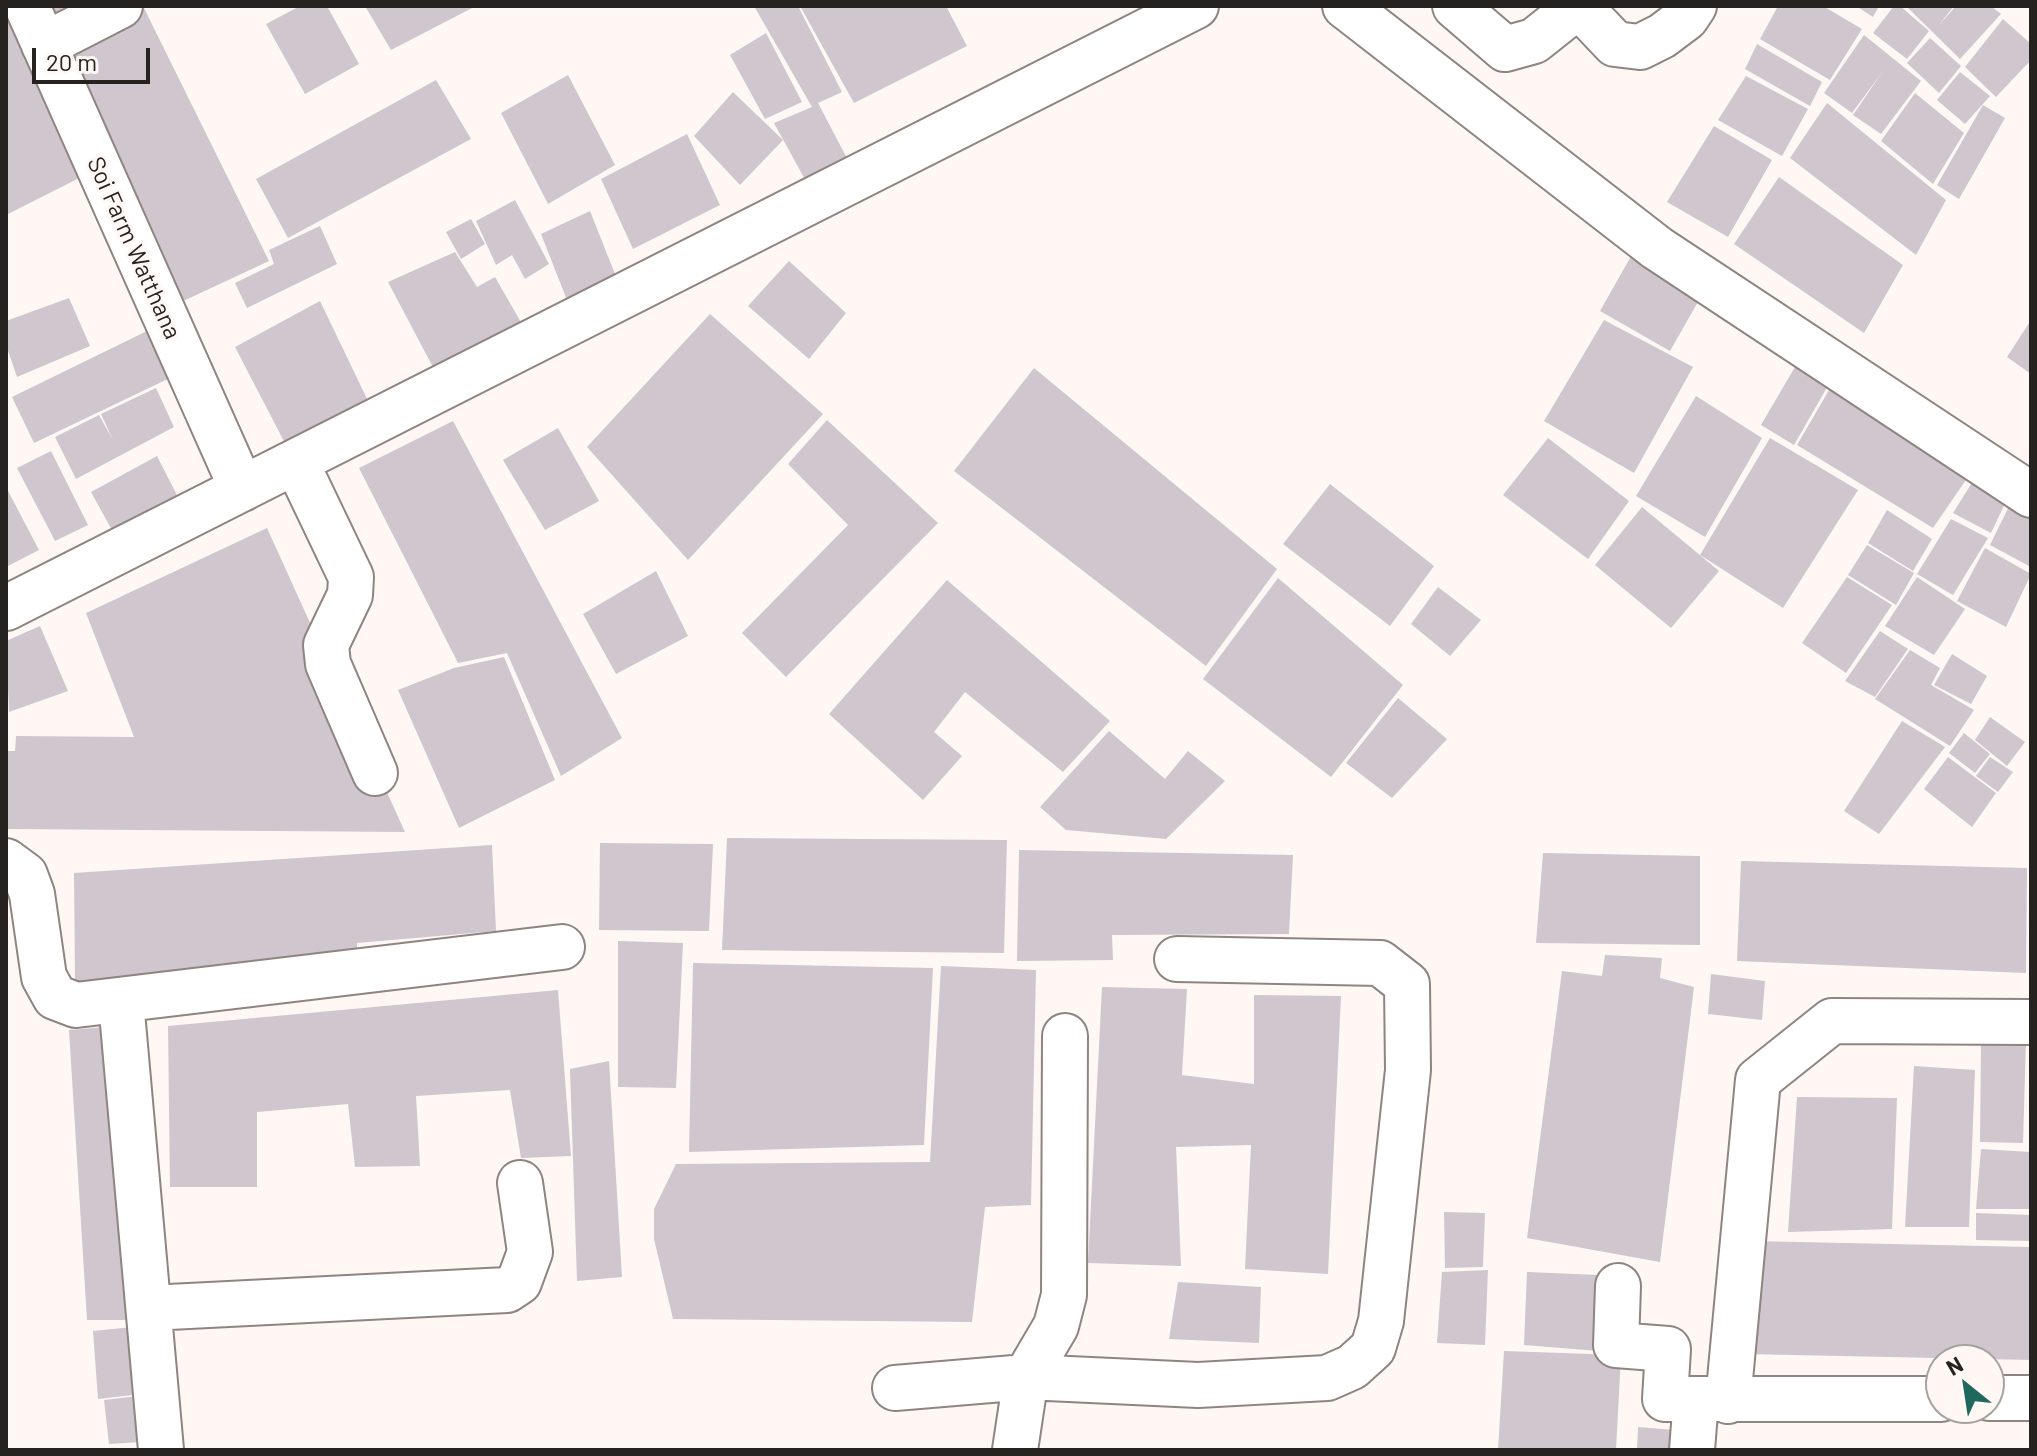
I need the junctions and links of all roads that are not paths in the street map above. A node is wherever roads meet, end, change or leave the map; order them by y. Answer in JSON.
{"nodes":[{"id":1,"x":27,"y":6,"type":"edge"},
{"id":2,"x":120,"y":6,"type":"edge"},
{"id":3,"x":1196,"y":6,"type":"edge"},
{"id":4,"x":1345,"y":6,"type":"edge"},
{"id":5,"x":1455,"y":6,"type":"edge"},
{"id":6,"x":1578,"y":6,"type":"edge"},
{"id":7,"x":1694,"y":6,"type":"edge"},
{"id":8,"x":44,"y":45,"type":"junction"},
{"id":9,"x":296,"y":462,"type":"junction"},
{"id":10,"x":242,"y":489,"type":"junction"},
{"id":11,"x":2031,"y":495,"type":"edge"},
{"id":12,"x":6,"y":608,"type":"edge"},
{"id":13,"x":375,"y":773,"type":"dead end"},
{"id":14,"x":6,"y":861,"type":"edge"},
{"id":15,"x":562,"y":947,"type":"dead end"},
{"id":16,"x":1177,"y":959,"type":"dead end"},
{"id":17,"x":121,"y":1001,"type":"junction"},
{"id":18,"x":2031,"y":1022,"type":"edge"},
{"id":19,"x":1065,"y":1036,"type":"dead end"},
{"id":20,"x":520,"y":1183,"type":"dead end"},
{"id":21,"x":1618,"y":1286,"type":"dead end"},
{"id":22,"x":149,"y":1308,"type":"junction"},
{"id":23,"x":1026,"y":1377,"type":"junction"},
{"id":24,"x":895,"y":1388,"type":"dead end"},
{"id":25,"x":2005,"y":1398,"type":"edge"},
{"id":26,"x":2031,"y":1398,"type":"edge"},
{"id":27,"x":1925,"y":1399,"type":"edge"},
{"id":28,"x":1712,"y":1400,"type":"junction"},
{"id":29,"x":161,"y":1450,"type":"edge"},
{"id":30,"x":1015,"y":1450,"type":"edge"},
{"id":31,"x":1692,"y":1450,"type":"edge"}],
"edges":[{"from":1,"to":8,"type":"street","name":"Soi Farm Watthana"},
{"from":2,"to":8,"type":"street"},
{"from":3,"to":9,"type":"street"},
{"from":4,"to":11,"type":"street"},
{"from":5,"to":6,"type":"street"},
{"from":6,"to":7,"type":"street"},
{"from":8,"to":10,"type":"street","name":"Soi Farm Watthana"},
{"from":9,"to":10,"type":"street"},
{"from":9,"to":13,"type":"street"},
{"from":10,"to":12,"type":"street"},
{"from":14,"to":17,"type":"street"},
{"from":15,"to":17,"type":"street"},
{"from":16,"to":23,"type":"street"},
{"from":17,"to":22,"type":"street"},
{"from":18,"to":28,"type":"street"},
{"from":19,"to":23,"type":"street"},
{"from":20,"to":22,"type":"street"},
{"from":21,"to":28,"type":"street"},
{"from":22,"to":29,"type":"street"},
{"from":23,"to":24,"type":"street"},
{"from":23,"to":30,"type":"street"},
{"from":25,"to":26,"type":"street"},
{"from":27,"to":28,"type":"street"},
{"from":28,"to":31,"type":"street"}]}
